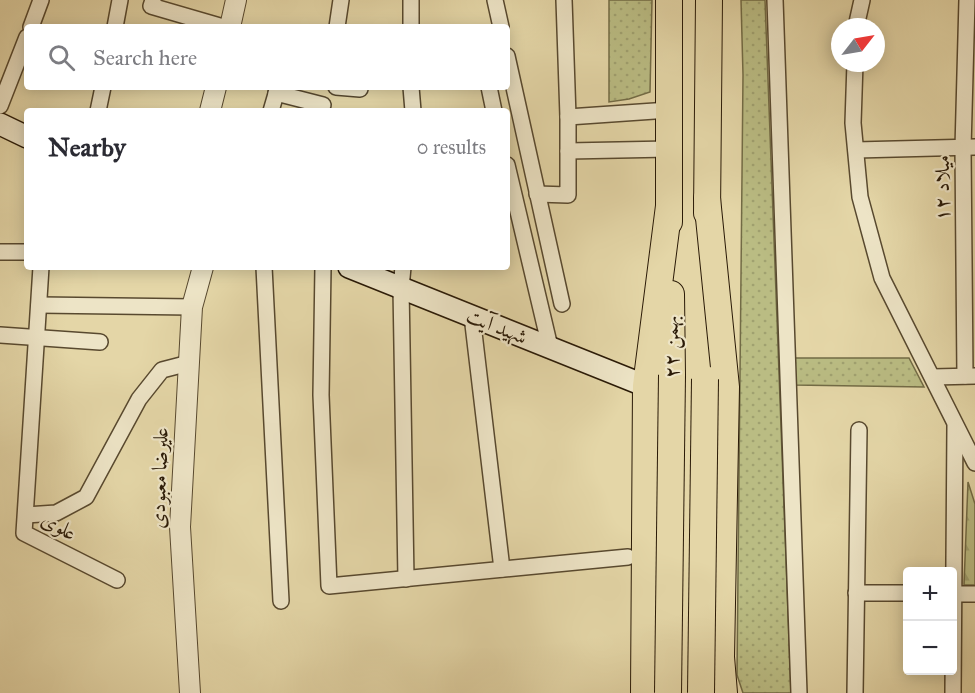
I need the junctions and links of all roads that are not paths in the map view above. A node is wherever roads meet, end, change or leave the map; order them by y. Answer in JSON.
{"nodes":[{"id":1,"x":41,"y":0,"type":"edge"},
{"id":2,"x":120,"y":0,"type":"edge"},
{"id":3,"x":153,"y":0,"type":"edge"},
{"id":4,"x":236,"y":0,"type":"edge"},
{"id":5,"x":341,"y":0,"type":"edge"},
{"id":6,"x":411,"y":0,"type":"edge"},
{"id":7,"x":495,"y":0,"type":"edge"},
{"id":8,"x":564,"y":0,"type":"edge"},
{"id":9,"x":669,"y":0,"type":"edge"},
{"id":10,"x":709,"y":0,"type":"edge"},
{"id":11,"x":775,"y":0,"type":"edge"},
{"id":12,"x":862,"y":0,"type":"edge"},
{"id":13,"x":967,"y":0,"type":"edge"},
{"id":14,"x":858,"y":18,"type":"edge"},
{"id":15,"x":32,"y":24,"type":"edge"},
{"id":16,"x":116,"y":24,"type":"edge"},
{"id":17,"x":213,"y":24,"type":"edge"},
{"id":18,"x":231,"y":24,"type":"edge"},
{"id":19,"x":337,"y":24,"type":"edge"},
{"id":20,"x":411,"y":24,"type":"edge"},
{"id":21,"x":500,"y":24,"type":"edge"},
{"id":22,"x":24,"y":45,"type":"edge"},
{"id":23,"x":510,"y":70,"type":"edge"},
{"id":24,"x":855,"y":72,"type":"edge"},
{"id":25,"x":102,"y":90,"type":"edge"},
{"id":26,"x":215,"y":90,"type":"edge"},
{"id":27,"x":277,"y":90,"type":"edge"},
{"id":28,"x":325,"y":90,"type":"edge"},
{"id":29,"x":411,"y":90,"type":"edge"},
{"id":30,"x":490,"y":90,"type":"edge"},
{"id":31,"x":0,"y":106,"type":"edge"},
{"id":32,"x":99,"y":108,"type":"edge"},
{"id":33,"x":211,"y":108,"type":"edge"},
{"id":34,"x":272,"y":108,"type":"edge"},
{"id":35,"x":322,"y":108,"type":"edge"},
{"id":36,"x":413,"y":108,"type":"edge"},
{"id":37,"x":494,"y":108,"type":"edge"},
{"id":38,"x":669,"y":110,"type":"junction"},
{"id":39,"x":568,"y":117,"type":"junction"},
{"id":40,"x":0,"y":124,"type":"edge"},
{"id":41,"x":24,"y":135,"type":"edge"},
{"id":42,"x":0,"y":141,"type":"edge"},
{"id":43,"x":24,"y":144,"type":"edge"},
{"id":44,"x":969,"y":147,"type":"edge"},
{"id":45,"x":669,"y":149,"type":"junction"},
{"id":46,"x":856,"y":150,"type":"junction"},
{"id":47,"x":568,"y":151,"type":"junction"},
{"id":48,"x":510,"y":178,"type":"edge"},
{"id":49,"x":537,"y":194,"type":"junction"},
{"id":50,"x":707,"y":198,"type":"junction"},
{"id":51,"x":669,"y":206,"type":"junction"},
{"id":52,"x":0,"y":252,"type":"edge"},
{"id":53,"x":24,"y":252,"type":"edge"},
{"id":54,"x":41,"y":270,"type":"edge"},
{"id":55,"x":202,"y":270,"type":"edge"},
{"id":56,"x":264,"y":270,"type":"edge"},
{"id":57,"x":323,"y":270,"type":"edge"},
{"id":58,"x":364,"y":270,"type":"edge"},
{"id":59,"x":402,"y":277,"type":"edge"},
{"id":60,"x":562,"y":304,"type":"dead end"},
{"id":61,"x":39,"y":305,"type":"junction"},
{"id":62,"x":192,"y":307,"type":"junction"},
{"id":63,"x":472,"y":316,"type":"junction"},
{"id":64,"x":0,"y":335,"type":"edge"},
{"id":65,"x":37,"y":337,"type":"junction"},
{"id":66,"x":100,"y":342,"type":"dead end"},
{"id":67,"x":550,"y":347,"type":"junction"},
{"id":68,"x":189,"y":363,"type":"junction"},
{"id":69,"x":933,"y":376,"type":"junction"},
{"id":70,"x":970,"y":376,"type":"edge"},
{"id":71,"x":646,"y":386,"type":"junction"},
{"id":72,"x":956,"y":422,"type":"junction"},
{"id":73,"x":859,"y":430,"type":"dead end"},
{"id":74,"x":975,"y":464,"type":"edge"},
{"id":75,"x":26,"y":515,"type":"junction"},
{"id":76,"x":628,"y":557,"type":"dead end"},
{"id":77,"x":954,"y":567,"type":"edge"},
{"id":78,"x":502,"y":569,"type":"junction"},
{"id":79,"x":406,"y":579,"type":"junction"},
{"id":80,"x":117,"y":580,"type":"dead end"},
{"id":81,"x":856,"y":593,"type":"junction"},
{"id":82,"x":903,"y":593,"type":"edge"},
{"id":83,"x":957,"y":594,"type":"edge"},
{"id":84,"x":975,"y":594,"type":"edge"},
{"id":85,"x":281,"y":601,"type":"dead end"},
{"id":86,"x":954,"y":621,"type":"edge"},
{"id":87,"x":644,"y":657,"type":"junction"},
{"id":88,"x":721,"y":657,"type":"junction"},
{"id":89,"x":190,"y":693,"type":"edge"},
{"id":90,"x":644,"y":693,"type":"edge"},
{"id":91,"x":668,"y":693,"type":"edge"},
{"id":92,"x":701,"y":693,"type":"edge"},
{"id":93,"x":724,"y":693,"type":"edge"},
{"id":94,"x":799,"y":693,"type":"edge"},
{"id":95,"x":855,"y":693,"type":"edge"},
{"id":96,"x":953,"y":693,"type":"edge"}],
"edges":[{"from":1,"to":15,"type":"street"},
{"from":2,"to":16,"type":"street"},
{"from":3,"to":17,"type":"street"},
{"from":4,"to":18,"type":"street"},
{"from":5,"to":19,"type":"street"},
{"from":6,"to":20,"type":"street"},
{"from":7,"to":21,"type":"street"},
{"from":8,"to":39,"type":"street"},
{"from":9,"to":38,"type":"highway","name":"۲۲ بهمن"},
{"from":10,"to":50,"type":"highway","name":"۲۲ بهمن"},
{"from":11,"to":94,"type":"street"},
{"from":12,"to":14,"type":"street"},
{"from":13,"to":44,"type":"street","name":"میلاد ۱۲"},
{"from":22,"to":31,"type":"street"},
{"from":23,"to":49,"type":"street"},
{"from":24,"to":46,"type":"street"},
{"from":25,"to":32,"type":"street"},
{"from":26,"to":33,"type":"street"},
{"from":27,"to":34,"type":"street"},
{"from":27,"to":35,"type":"street"},
{"from":28,"to":35,"type":"street"},
{"from":29,"to":36,"type":"street"},
{"from":30,"to":37,"type":"street"},
{"from":38,"to":39,"type":"street"},
{"from":38,"to":45,"type":"highway","name":"۲۲ بهمن"},
{"from":39,"to":47,"type":"street"},
{"from":40,"to":41,"type":"main road"},
{"from":42,"to":43,"type":"main road"},
{"from":44,"to":46,"type":"street"},
{"from":44,"to":70,"type":"street","name":"میلاد ۱۲"},
{"from":45,"to":47,"type":"street"},
{"from":45,"to":51,"type":"highway","name":"۲۲ بهمن"},
{"from":46,"to":69,"type":"street"},
{"from":47,"to":49,"type":"street"},
{"from":48,"to":67,"type":"street"},
{"from":49,"to":60,"type":"street"},
{"from":50,"to":88,"type":"highway"},
{"from":50,"to":92,"type":"highway","name":"۲۲ بهمن","bridge":true},
{"from":51,"to":71,"type":"highway"},
{"from":51,"to":91,"type":"highway","name":"۲۲ بهمن","bridge":true},
{"from":52,"to":53,"type":"street"},
{"from":54,"to":61,"type":"street","name":"علوی"},
{"from":55,"to":62,"type":"street","name":"علیرضا معبودی"},
{"from":56,"to":85,"type":"street"},
{"from":57,"to":79,"type":"street"},
{"from":58,"to":59,"type":"main road","name":"شهید آیت"},
{"from":59,"to":63,"type":"main road","name":"شهید آیت"},
{"from":59,"to":79,"type":"street"},
{"from":61,"to":62,"type":"street"},
{"from":61,"to":65,"type":"street","name":"علوی"},
{"from":62,"to":68,"type":"street","name":"علیرضا معبودی"},
{"from":63,"to":67,"type":"main road","name":"شهید آیت"},
{"from":63,"to":78,"type":"street"},
{"from":64,"to":65,"type":"street"},
{"from":65,"to":66,"type":"street"},
{"from":65,"to":75,"type":"street","name":"علوی"},
{"from":67,"to":71,"type":"main road","name":"شهید آیت"},
{"from":68,"to":75,"type":"street"},
{"from":68,"to":89,"type":"street","name":"علیرضا معبودی"},
{"from":69,"to":70,"type":"street"},
{"from":69,"to":72,"type":"street"},
{"from":71,"to":87,"type":"highway"},
{"from":72,"to":74,"type":"street"},
{"from":72,"to":77,"type":"street"},
{"from":73,"to":81,"type":"street"},
{"from":75,"to":80,"type":"street","name":"علوی"},
{"from":76,"to":78,"type":"street"},
{"from":78,"to":79,"type":"street"},
{"from":81,"to":82,"type":"street"},
{"from":81,"to":95,"type":"street"},
{"from":83,"to":84,"type":"street"},
{"from":86,"to":96,"type":"street"},
{"from":87,"to":88,"type":"highway"},
{"from":87,"to":90,"type":"highway"},
{"from":88,"to":93,"type":"highway"}]}
